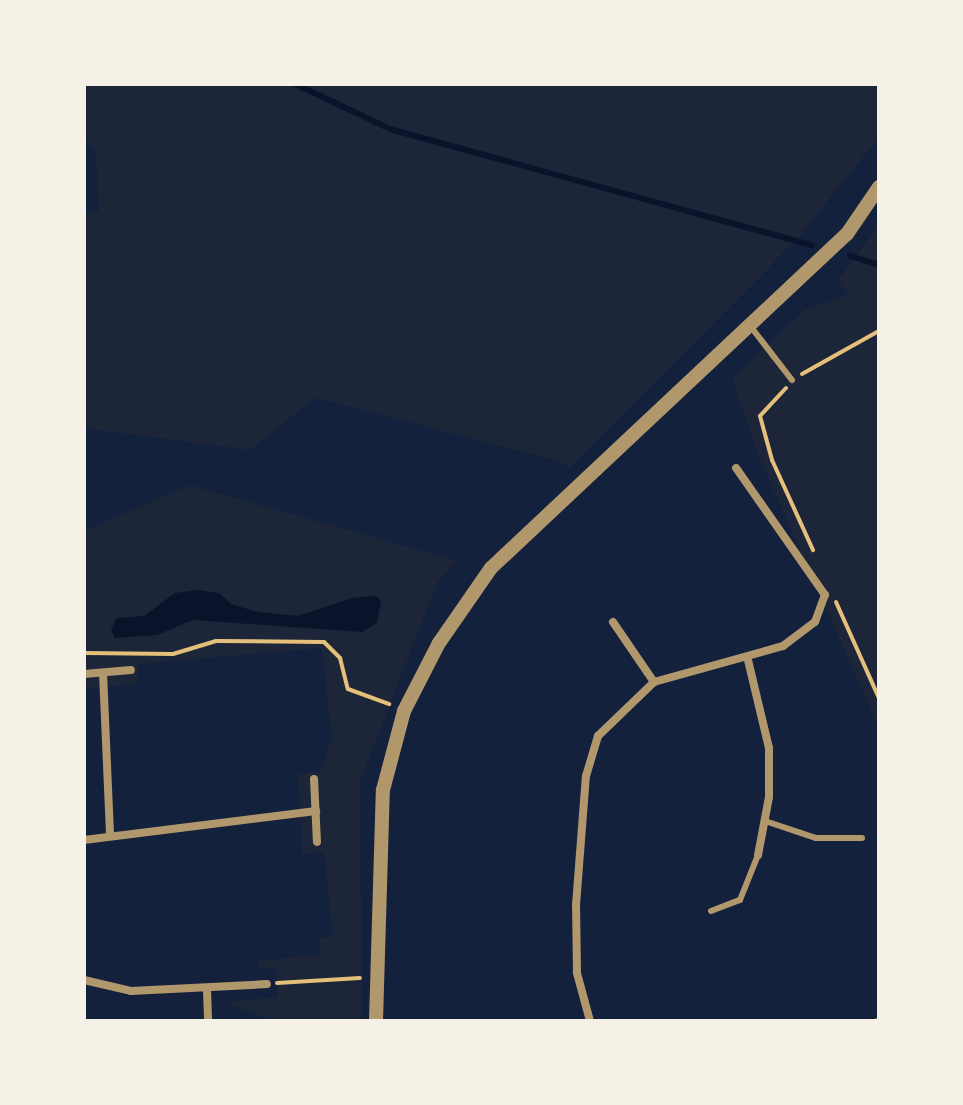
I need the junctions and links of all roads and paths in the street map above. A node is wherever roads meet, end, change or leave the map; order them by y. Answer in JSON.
{"nodes":[{"id":1,"x":879,"y":187,"type":"edge"},
{"id":2,"x":751,"y":327,"type":"junction"},
{"id":3,"x":879,"y":331,"type":"edge"},
{"id":4,"x":792,"y":380,"type":"junction"},
{"id":5,"x":760,"y":416,"type":"dead end"},
{"id":6,"x":736,"y":468,"type":"dead end"},
{"id":7,"x":613,"y":622,"type":"dead end"},
{"id":8,"x":84,"y":653,"type":"edge"},
{"id":9,"x":748,"y":660,"type":"junction"},
{"id":10,"x":131,"y":670,"type":"dead end"},
{"id":11,"x":103,"y":673,"type":"junction"},
{"id":12,"x":84,"y":674,"type":"edge"},
{"id":13,"x":654,"y":682,"type":"junction"},
{"id":14,"x":407,"y":705,"type":"junction"},
{"id":15,"x":314,"y":779,"type":"dead end"},
{"id":16,"x":316,"y":811,"type":"junction"},
{"id":17,"x":765,"y":821,"type":"junction"},
{"id":18,"x":110,"y":834,"type":"junction"},
{"id":19,"x":862,"y":838,"type":"dead end"},
{"id":20,"x":84,"y":840,"type":"edge"},
{"id":21,"x":317,"y":842,"type":"dead end"},
{"id":22,"x":758,"y":855,"type":"joint"},
{"id":23,"x":711,"y":911,"type":"dead end"},
{"id":24,"x":84,"y":980,"type":"edge"},
{"id":25,"x":378,"y":980,"type":"junction"},
{"id":26,"x":267,"y":984,"type":"joint"},
{"id":27,"x":207,"y":990,"type":"junction"},
{"id":28,"x":208,"y":1021,"type":"edge"},
{"id":29,"x":376,"y":1021,"type":"edge"},
{"id":30,"x":590,"y":1021,"type":"edge"}],
"edges":[{"from":1,"to":2,"type":"street"},
{"from":2,"to":4,"type":"lane"},
{"from":2,"to":14,"type":"street"},
{"from":3,"to":4,"type":"path"},
{"from":4,"to":5,"type":"path"},
{"from":6,"to":9,"type":"street"},
{"from":7,"to":13,"type":"street"},
{"from":8,"to":14,"type":"path"},
{"from":9,"to":13,"type":"street"},
{"from":9,"to":17,"type":"street"},
{"from":10,"to":11,"type":"street"},
{"from":11,"to":12,"type":"street"},
{"from":11,"to":18,"type":"street"},
{"from":13,"to":30,"type":"street"},
{"from":14,"to":25,"type":"street"},
{"from":15,"to":16,"type":"street"},
{"from":16,"to":18,"type":"street"},
{"from":16,"to":21,"type":"street"},
{"from":17,"to":19,"type":"lane"},
{"from":17,"to":22,"type":"street"},
{"from":18,"to":20,"type":"street"},
{"from":22,"to":23,"type":"lane"},
{"from":24,"to":27,"type":"street"},
{"from":25,"to":26,"type":"path"},
{"from":25,"to":29,"type":"street"},
{"from":26,"to":27,"type":"street"},
{"from":27,"to":28,"type":"street"}]}
